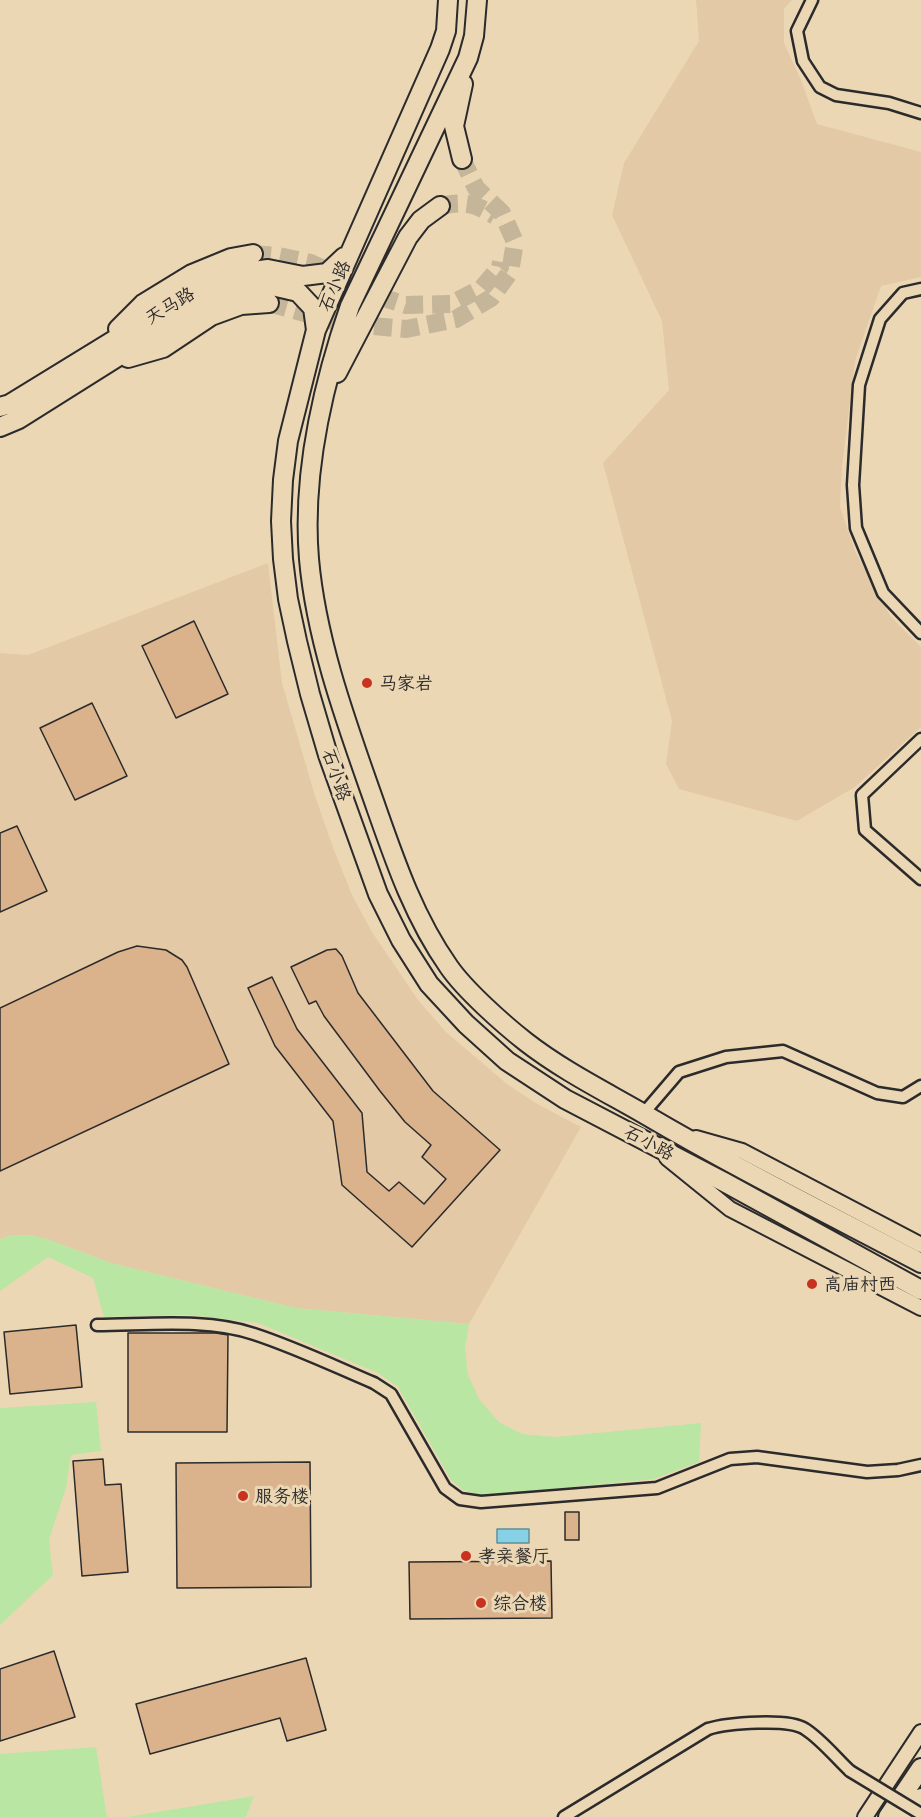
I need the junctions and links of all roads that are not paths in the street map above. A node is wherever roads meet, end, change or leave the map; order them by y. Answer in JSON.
{"nodes":[{"id":1,"x":448,"y":0,"type":"edge"},
{"id":2,"x":477,"y":0,"type":"edge"},
{"id":3,"x":812,"y":0,"type":"edge"},
{"id":4,"x":468,"y":58,"type":"junction"},
{"id":5,"x":921,"y":113,"type":"edge"},
{"id":6,"x":462,"y":159,"type":"tunnel mouth"},
{"id":7,"x":440,"y":206,"type":"tunnel mouth"},
{"id":8,"x":350,"y":251,"type":"junction"},
{"id":9,"x":253,"y":254,"type":"tunnel mouth"},
{"id":10,"x":921,"y":289,"type":"edge"},
{"id":11,"x":269,"y":303,"type":"tunnel mouth"},
{"id":12,"x":316,"y":330,"type":"junction"},
{"id":13,"x":102,"y":358,"type":"junction"},
{"id":14,"x":323,"y":398,"type":"junction"},
{"id":15,"x":0,"y":407,"type":"edge"},
{"id":16,"x":0,"y":427,"type":"edge"},
{"id":17,"x":921,"y":633,"type":"edge"},
{"id":18,"x":921,"y":739,"type":"edge"},
{"id":19,"x":921,"y":879,"type":"edge"},
{"id":20,"x":921,"y":1086,"type":"edge"},
{"id":21,"x":643,"y":1114,"type":"junction"},
{"id":22,"x":672,"y":1131,"type":"junction"},
{"id":23,"x":652,"y":1145,"type":"junction"},
{"id":24,"x":921,"y":1245,"type":"edge"},
{"id":25,"x":921,"y":1263,"type":"edge"},
{"id":26,"x":921,"y":1290,"type":"edge"},
{"id":27,"x":921,"y":1308,"type":"edge"},
{"id":28,"x":97,"y":1325,"type":"dead end"},
{"id":29,"x":921,"y":1465,"type":"edge"},
{"id":30,"x":921,"y":1732,"type":"edge"},
{"id":31,"x":921,"y":1768,"type":"edge"},
{"id":32,"x":921,"y":1798,"type":"edge"},
{"id":33,"x":921,"y":1814,"type":"edge"},
{"id":34,"x":564,"y":1817,"type":"edge"},
{"id":35,"x":865,"y":1817,"type":"edge"},
{"id":36,"x":888,"y":1817,"type":"edge"},
{"id":37,"x":908,"y":1817,"type":"edge"}],
"edges":[{"from":1,"to":8,"type":"main road","name":"石小路"},
{"from":2,"to":4,"type":"main road","name":"石小路"},
{"from":3,"to":5,"type":"street"},
{"from":4,"to":6,"type":"main road"},
{"from":4,"to":14,"type":"main road","name":"石小路"},
{"from":7,"to":14,"type":"main road"},
{"from":8,"to":12,"type":"main road","name":"石小路"},
{"from":8,"to":13,"type":"main road","name":"天马路"},
{"from":9,"to":13,"type":"main road"},
{"from":10,"to":17,"type":"street"},
{"from":11,"to":13,"type":"main road"},
{"from":12,"to":13,"type":"main road","name":"天马路"},
{"from":12,"to":23,"type":"main road","name":"石小路"},
{"from":13,"to":15,"type":"main road","name":"天马路"},
{"from":13,"to":16,"type":"main road","name":"天马路"},
{"from":14,"to":21,"type":"main road","name":"石小路"},
{"from":18,"to":19,"type":"street"},
{"from":20,"to":21,"type":"street"},
{"from":21,"to":22,"type":"main road","name":"石小路"},
{"from":22,"to":24,"type":"street"},
{"from":22,"to":25,"type":"main road","name":"石小路"},
{"from":23,"to":26,"type":"main road","name":"石小路"},
{"from":23,"to":27,"type":"street"},
{"from":28,"to":29,"type":"street"},
{"from":30,"to":35,"type":"street"},
{"from":31,"to":36,"type":"main road"},
{"from":32,"to":37,"type":"main road"},
{"from":33,"to":34,"type":"street","bridge":true}]}
